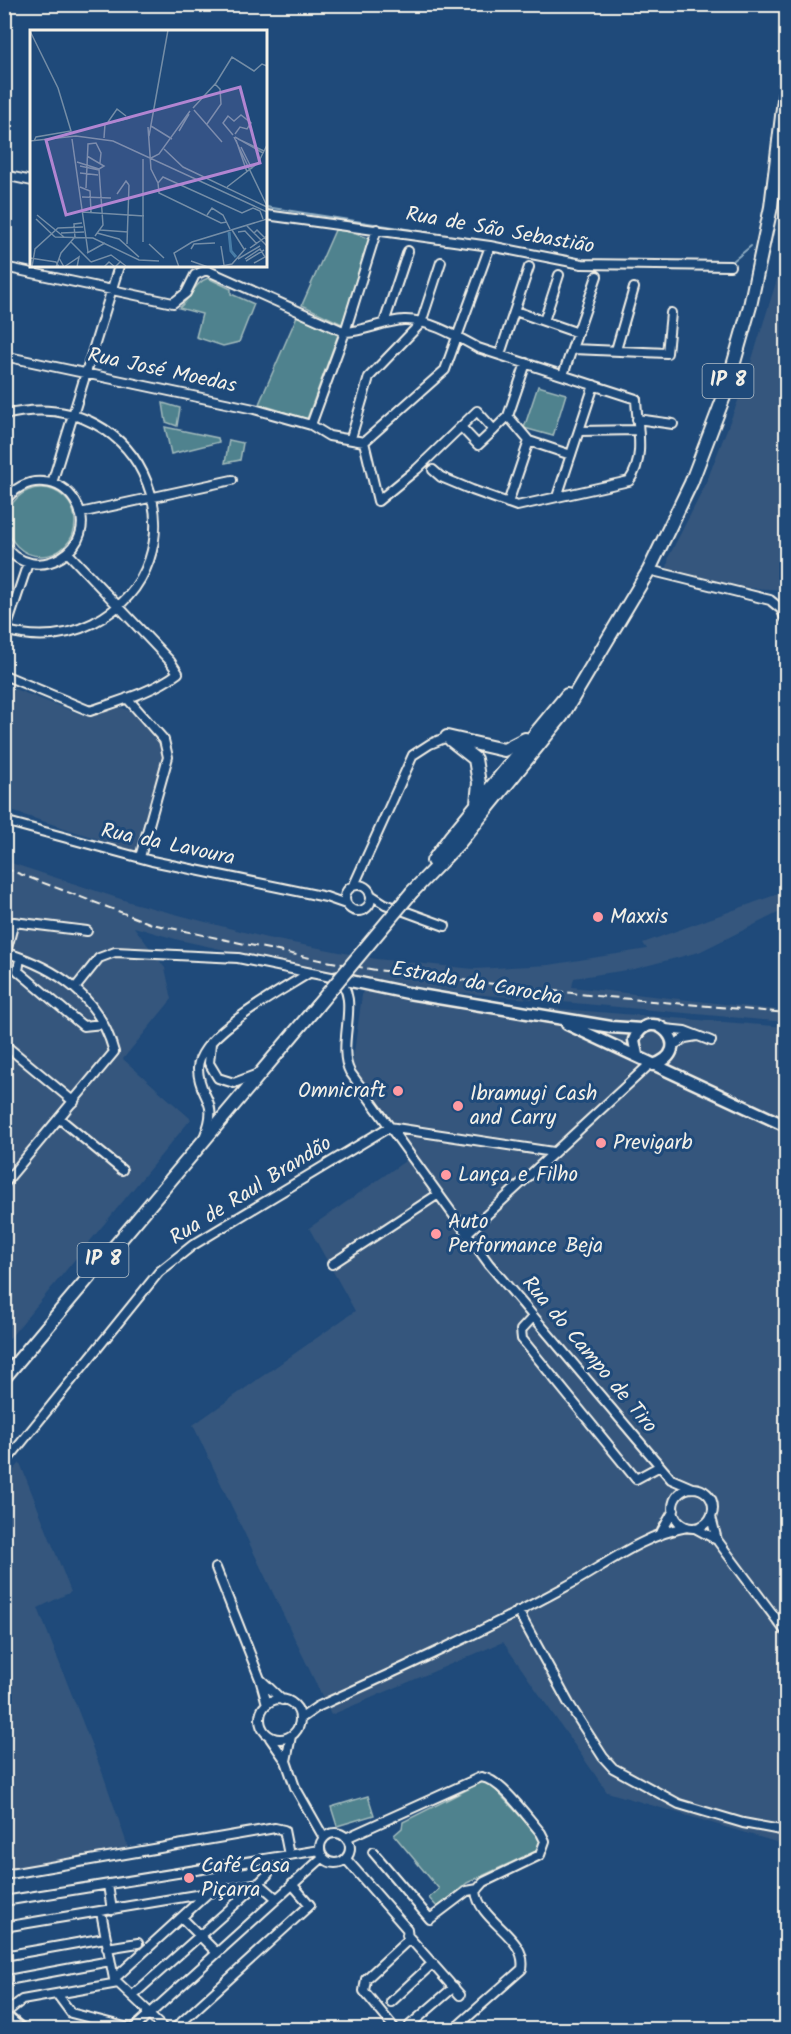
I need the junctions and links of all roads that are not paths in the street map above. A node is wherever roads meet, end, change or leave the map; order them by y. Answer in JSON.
{"nodes":[{"id":1,"x":786,"y":83,"type":"edge"},
{"id":2,"x":4,"y":175,"type":"edge"},
{"id":3,"x":30,"y":181,"type":"edge"},
{"id":4,"x":267,"y":215,"type":"edge"},
{"id":5,"x":377,"y":229,"type":"junction"},
{"id":6,"x":490,"y":246,"type":"junction"},
{"id":7,"x":408,"y":251,"type":"dead end"},
{"id":8,"x":441,"y":262,"type":"dead end"},
{"id":9,"x":730,"y":266,"type":"dead end"},
{"id":10,"x":4,"y":267,"type":"edge"},
{"id":11,"x":119,"y":267,"type":"edge"},
{"id":12,"x":529,"y":267,"type":"dead end"},
{"id":13,"x":217,"y":269,"type":"edge"},
{"id":14,"x":559,"y":275,"type":"dead end"},
{"id":15,"x":597,"y":276,"type":"dead end"},
{"id":16,"x":633,"y":288,"type":"dead end"},
{"id":17,"x":112,"y":291,"type":"junction"},
{"id":18,"x":515,"y":311,"type":"junction"},
{"id":19,"x":671,"y":313,"type":"dead end"},
{"id":20,"x":544,"y":321,"type":"junction"},
{"id":21,"x":384,"y":323,"type":"junction"},
{"id":22,"x":421,"y":323,"type":"junction"},
{"id":23,"x":345,"y":332,"type":"junction"},
{"id":24,"x":578,"y":333,"type":"junction"},
{"id":25,"x":458,"y":337,"type":"junction"},
{"id":26,"x":573,"y":349,"type":"junction"},
{"id":27,"x":616,"y":350,"type":"junction"},
{"id":28,"x":500,"y":354,"type":"junction"},
{"id":29,"x":4,"y":356,"type":"edge"},
{"id":30,"x":526,"y":363,"type":"junction"},
{"id":31,"x":86,"y":374,"type":"junction"},
{"id":32,"x":563,"y":375,"type":"junction"},
{"id":33,"x":594,"y":384,"type":"junction"},
{"id":34,"x":74,"y":413,"type":"junction"},
{"id":35,"x":4,"y":415,"type":"edge"},
{"id":36,"x":508,"y":416,"type":"junction"},
{"id":37,"x":637,"y":419,"type":"junction"},
{"id":38,"x":673,"y":424,"type":"dead end"},
{"id":39,"x":311,"y":425,"type":"junction"},
{"id":40,"x":461,"y":427,"type":"junction"},
{"id":41,"x":494,"y":430,"type":"junction"},
{"id":42,"x":638,"y":430,"type":"junction"},
{"id":43,"x":579,"y":431,"type":"junction"},
{"id":44,"x":351,"y":438,"type":"junction"},
{"id":45,"x":529,"y":441,"type":"junction"},
{"id":46,"x":364,"y":442,"type":"junction"},
{"id":47,"x":431,"y":454,"type":"junction"},
{"id":48,"x":571,"y":455,"type":"junction"},
{"id":49,"x":417,"y":469,"type":"junction"},
{"id":50,"x":433,"y":470,"type":"junction"},
{"id":51,"x":232,"y":480,"type":"dead end"},
{"id":52,"x":52,"y":483,"type":"junction"},
{"id":53,"x":4,"y":484,"type":"edge"},
{"id":54,"x":12,"y":492,"type":"junction"},
{"id":55,"x":152,"y":496,"type":"junction"},
{"id":56,"x":557,"y":497,"type":"junction"},
{"id":57,"x":4,"y":502,"type":"edge"},
{"id":58,"x":508,"y":503,"type":"junction"},
{"id":59,"x":80,"y":513,"type":"junction"},
{"id":60,"x":4,"y":544,"type":"edge"},
{"id":61,"x":68,"y":554,"type":"junction"},
{"id":62,"x":28,"y":563,"type":"junction"},
{"id":63,"x":649,"y":570,"type":"junction"},
{"id":64,"x":118,"y":606,"type":"junction"},
{"id":65,"x":786,"y":619,"type":"edge"},
{"id":66,"x":5,"y":632,"type":"edge"},
{"id":67,"x":599,"y":656,"type":"junction"},
{"id":68,"x":4,"y":675,"type":"edge"},
{"id":69,"x":127,"y":698,"type":"junction"},
{"id":70,"x":539,"y":728,"type":"junction"},
{"id":71,"x":447,"y":737,"type":"junction"},
{"id":72,"x":484,"y":747,"type":"junction"},
{"id":73,"x":475,"y":759,"type":"junction"},
{"id":74,"x":502,"y":773,"type":"junction"},
{"id":75,"x":515,"y":775,"type":"junction"},
{"id":76,"x":491,"y":803,"type":"junction"},
{"id":77,"x":477,"y":804,"type":"junction"},
{"id":78,"x":786,"y":812,"type":"edge"},
{"id":79,"x":4,"y":821,"type":"edge"},
{"id":80,"x":140,"y":857,"type":"junction"},
{"id":81,"x":364,"y":865,"type":"junction"},
{"id":82,"x":785,"y":880,"type":"edge"},
{"id":83,"x":354,"y":885,"type":"junction"},
{"id":84,"x":365,"y":886,"type":"junction"},
{"id":85,"x":345,"y":892,"type":"junction"},
{"id":86,"x":412,"y":892,"type":"junction"},
{"id":87,"x":371,"y":895,"type":"junction"},
{"id":88,"x":326,"y":897,"type":"junction"},
{"id":89,"x":346,"y":904,"type":"junction"},
{"id":90,"x":385,"y":904,"type":"junction"},
{"id":91,"x":369,"y":906,"type":"junction"},
{"id":92,"x":445,"y":926,"type":"dead end"},
{"id":93,"x":87,"y":931,"type":"dead end"},
{"id":94,"x":5,"y":952,"type":"edge"},
{"id":95,"x":20,"y":958,"type":"junction"},
{"id":96,"x":309,"y":973,"type":"junction"},
{"id":97,"x":336,"y":978,"type":"junction"},
{"id":98,"x":76,"y":987,"type":"junction"},
{"id":99,"x":551,"y":1017,"type":"junction"},
{"id":100,"x":103,"y":1024,"type":"junction"},
{"id":101,"x":611,"y":1027,"type":"junction"},
{"id":102,"x":641,"y":1029,"type":"junction"},
{"id":103,"x":665,"y":1029,"type":"junction"},
{"id":104,"x":698,"y":1036,"type":"junction"},
{"id":105,"x":604,"y":1040,"type":"junction"},
{"id":106,"x":711,"y":1041,"type":"dead end"},
{"id":107,"x":212,"y":1042,"type":"junction"},
{"id":108,"x":4,"y":1044,"type":"edge"},
{"id":109,"x":672,"y":1049,"type":"junction"},
{"id":110,"x":637,"y":1053,"type":"junction"},
{"id":111,"x":651,"y":1064,"type":"junction"},
{"id":112,"x":262,"y":1072,"type":"junction"},
{"id":113,"x":681,"y":1076,"type":"junction"},
{"id":114,"x":636,"y":1077,"type":"junction"},
{"id":115,"x":74,"y":1102,"type":"junction"},
{"id":116,"x":60,"y":1119,"type":"junction"},
{"id":117,"x":786,"y":1126,"type":"edge"},
{"id":118,"x":389,"y":1127,"type":"junction"},
{"id":119,"x":202,"y":1142,"type":"junction"},
{"id":120,"x":553,"y":1152,"type":"junction"},
{"id":121,"x":122,"y":1170,"type":"dead end"},
{"id":122,"x":4,"y":1184,"type":"edge"},
{"id":123,"x":437,"y":1195,"type":"junction"},
{"id":124,"x":466,"y":1234,"type":"junction"},
{"id":125,"x":332,"y":1264,"type":"dead end"},
{"id":126,"x":533,"y":1317,"type":"junction"},
{"id":127,"x":4,"y":1378,"type":"edge"},
{"id":128,"x":4,"y":1464,"type":"edge"},
{"id":129,"x":660,"y":1466,"type":"junction"},
{"id":130,"x":671,"y":1479,"type":"junction"},
{"id":131,"x":692,"y":1488,"type":"junction"},
{"id":132,"x":676,"y":1500,"type":"junction"},
{"id":133,"x":674,"y":1510,"type":"junction"},
{"id":134,"x":711,"y":1517,"type":"junction"},
{"id":135,"x":691,"y":1527,"type":"junction"},
{"id":136,"x":662,"y":1531,"type":"junction"},
{"id":137,"x":717,"y":1540,"type":"junction"},
{"id":138,"x":216,"y":1568,"type":"dead end"},
{"id":139,"x":518,"y":1611,"type":"junction"},
{"id":140,"x":786,"y":1632,"type":"edge"},
{"id":141,"x":260,"y":1679,"type":"junction"},
{"id":142,"x":282,"y":1700,"type":"junction"},
{"id":143,"x":267,"y":1704,"type":"junction"},
{"id":144,"x":296,"y":1707,"type":"junction"},
{"id":145,"x":317,"y":1707,"type":"junction"},
{"id":146,"x":300,"y":1719,"type":"junction"},
{"id":147,"x":291,"y":1736,"type":"junction"},
{"id":148,"x":270,"y":1737,"type":"junction"},
{"id":149,"x":286,"y":1761,"type":"junction"},
{"id":150,"x":786,"y":1831,"type":"edge"},
{"id":151,"x":324,"y":1838,"type":"junction"},
{"id":152,"x":346,"y":1838,"type":"junction"},
{"id":153,"x":373,"y":1852,"type":"dead end"},
{"id":154,"x":322,"y":1853,"type":"junction"},
{"id":155,"x":290,"y":1855,"type":"junction"},
{"id":156,"x":346,"y":1858,"type":"junction"},
{"id":157,"x":268,"y":1859,"type":"junction"},
{"id":158,"x":4,"y":1875,"type":"edge"},
{"id":159,"x":259,"y":1883,"type":"junction"},
{"id":160,"x":292,"y":1884,"type":"junction"},
{"id":161,"x":108,"y":1885,"type":"junction"},
{"id":162,"x":478,"y":1889,"type":"junction"},
{"id":163,"x":208,"y":1893,"type":"junction"},
{"id":164,"x":276,"y":1898,"type":"junction"},
{"id":165,"x":4,"y":1901,"type":"edge"},
{"id":166,"x":112,"y":1910,"type":"junction"},
{"id":167,"x":100,"y":1912,"type":"junction"},
{"id":168,"x":182,"y":1918,"type":"junction"},
{"id":169,"x":4,"y":1927,"type":"edge"},
{"id":170,"x":407,"y":1935,"type":"junction"},
{"id":171,"x":201,"y":1936,"type":"junction"},
{"id":172,"x":105,"y":1938,"type":"junction"},
{"id":173,"x":138,"y":1943,"type":"dead end"},
{"id":174,"x":107,"y":1948,"type":"junction"},
{"id":175,"x":216,"y":1952,"type":"junction"},
{"id":176,"x":4,"y":1956,"type":"edge"},
{"id":177,"x":110,"y":1961,"type":"junction"},
{"id":178,"x":433,"y":1963,"type":"junction"},
{"id":179,"x":13,"y":1979,"type":"dead end"},
{"id":180,"x":116,"y":1981,"type":"junction"},
{"id":181,"x":454,"y":1987,"type":"junction"},
{"id":182,"x":57,"y":1994,"type":"junction"},
{"id":183,"x":460,"y":1995,"type":"dead end"},
{"id":184,"x":132,"y":1996,"type":"junction"},
{"id":185,"x":391,"y":2002,"type":"dead end"},
{"id":186,"x":148,"y":2013,"type":"junction"},
{"id":187,"x":4,"y":2015,"type":"edge"},
{"id":188,"x":410,"y":2025,"type":"dead end"},
{"id":189,"x":134,"y":2028,"type":"edge"},
{"id":190,"x":22,"y":2030,"type":"edge"},
{"id":191,"x":165,"y":2030,"type":"edge"},
{"id":192,"x":173,"y":2030,"type":"edge"},
{"id":193,"x":396,"y":2030,"type":"edge"},
{"id":194,"x":453,"y":2030,"type":"edge"}],
"edges":[{"from":1,"to":63,"type":"main road","number":"IP 8"},
{"from":2,"to":3,"type":"street"},
{"from":4,"to":5,"type":"street","name":"Rua de São Sebastião"},
{"from":5,"to":6,"type":"street","name":"Rua de São Sebastião"},
{"from":5,"to":23,"type":"street"},
{"from":6,"to":9,"type":"street","name":"Rua de São Sebastião"},
{"from":6,"to":25,"type":"street"},
{"from":7,"to":21,"type":"street"},
{"from":8,"to":22,"type":"street"},
{"from":10,"to":17,"type":"street"},
{"from":11,"to":17,"type":"street"},
{"from":12,"to":18,"type":"street"},
{"from":13,"to":17,"type":"street"},
{"from":13,"to":23,"type":"street"},
{"from":14,"to":20,"type":"street"},
{"from":15,"to":24,"type":"street"},
{"from":16,"to":27,"type":"street"},
{"from":17,"to":31,"type":"street"},
{"from":18,"to":20,"type":"street"},
{"from":18,"to":28,"type":"street"},
{"from":19,"to":27,"type":"street"},
{"from":20,"to":24,"type":"street"},
{"from":21,"to":22,"type":"street"},
{"from":21,"to":23,"type":"street"},
{"from":22,"to":25,"type":"street"},
{"from":22,"to":44,"type":"street"},
{"from":23,"to":39,"type":"street"},
{"from":24,"to":26,"type":"street"},
{"from":25,"to":28,"type":"street"},
{"from":25,"to":46,"type":"street"},
{"from":26,"to":27,"type":"street"},
{"from":26,"to":32,"type":"street"},
{"from":28,"to":30,"type":"street"},
{"from":29,"to":31,"type":"street","name":"Rua José Moedas"},
{"from":30,"to":32,"type":"street"},
{"from":30,"to":36,"type":"street"},
{"from":31,"to":34,"type":"street"},
{"from":31,"to":39,"type":"street","name":"Rua José Moedas"},
{"from":32,"to":33,"type":"street"},
{"from":33,"to":37,"type":"street"},
{"from":33,"to":43,"type":"street"},
{"from":34,"to":35,"type":"street"},
{"from":34,"to":52,"type":"street"},
{"from":34,"to":55,"type":"street"},
{"from":36,"to":41,"type":"street"},
{"from":36,"to":45,"type":"street"},
{"from":37,"to":38,"type":"street"},
{"from":37,"to":42,"type":"street"},
{"from":39,"to":44,"type":"street","name":"Rua José Moedas"},
{"from":40,"to":41,"type":"street"},
{"from":40,"to":41,"type":"street"},
{"from":40,"to":47,"type":"street"},
{"from":42,"to":43,"type":"street"},
{"from":42,"to":56,"type":"street"},
{"from":43,"to":48,"type":"street"},
{"from":44,"to":46,"type":"street","name":"Rua José Moedas"},
{"from":45,"to":48,"type":"street"},
{"from":45,"to":58,"type":"street"},
{"from":46,"to":49,"type":"street"},
{"from":47,"to":49,"type":"street"},
{"from":47,"to":50,"type":"street"},
{"from":48,"to":56,"type":"street"},
{"from":49,"to":50,"type":"street"},
{"from":50,"to":58,"type":"street"},
{"from":51,"to":55,"type":"street"},
{"from":52,"to":54,"type":"street"},
{"from":52,"to":59,"type":"street"},
{"from":53,"to":54,"type":"street"},
{"from":54,"to":57,"type":"street"},
{"from":55,"to":59,"type":"street"},
{"from":55,"to":64,"type":"street"},
{"from":56,"to":58,"type":"street"},
{"from":59,"to":61,"type":"street"},
{"from":60,"to":62,"type":"street"},
{"from":61,"to":62,"type":"street"},
{"from":61,"to":64,"type":"street"},
{"from":62,"to":66,"type":"street"},
{"from":63,"to":65,"type":"street"},
{"from":63,"to":67,"type":"main road","number":"IP 8"},
{"from":64,"to":66,"type":"street"},
{"from":64,"to":69,"type":"street"},
{"from":67,"to":70,"type":"main road","number":"IP 8"},
{"from":67,"to":75,"type":"main road","number":"IP 8"},
{"from":68,"to":69,"type":"street"},
{"from":69,"to":80,"type":"street"},
{"from":70,"to":72,"type":"main road"},
{"from":70,"to":74,"type":"main road","number":"IP 8"},
{"from":71,"to":72,"type":"main road"},
{"from":71,"to":73,"type":"main road"},
{"from":71,"to":81,"type":"street"},
{"from":72,"to":74,"type":"main road"},
{"from":73,"to":74,"type":"main road"},
{"from":73,"to":77,"type":"main road"},
{"from":74,"to":75,"type":"main road"},
{"from":74,"to":76,"type":"main road"},
{"from":74,"to":77,"type":"main road","number":"IP 8"},
{"from":75,"to":76,"type":"main road","number":"IP 8"},
{"from":76,"to":86,"type":"main road","number":"IP 8"},
{"from":77,"to":86,"type":"main road","number":"IP 8"},
{"from":78,"to":82,"type":"street"},
{"from":79,"to":80,"type":"street","name":"Rua da Lavoura"},
{"from":80,"to":88,"type":"street","name":"Rua da Lavoura"},
{"from":81,"to":83,"type":"street"},
{"from":81,"to":84,"type":"street"},
{"from":83,"to":84,"type":"street"},
{"from":83,"to":85,"type":"street"},
{"from":84,"to":87,"type":"street"},
{"from":85,"to":88,"type":"street"},
{"from":85,"to":89,"type":"street"},
{"from":86,"to":112,"type":"main road","number":"IP 8","bridge":true},
{"from":87,"to":90,"type":"street"},
{"from":87,"to":91,"type":"street"},
{"from":88,"to":89,"type":"street","name":"Rua da Lavoura"},
{"from":89,"to":91,"type":"street"},
{"from":90,"to":91,"type":"street"},
{"from":90,"to":92,"type":"street"},
{"from":93,"to":94,"type":"street"},
{"from":94,"to":95,"type":"street"},
{"from":95,"to":98,"type":"street"},
{"from":95,"to":100,"type":"street"},
{"from":96,"to":97,"type":"street"},
{"from":96,"to":98,"type":"street"},
{"from":96,"to":107,"type":"street"},
{"from":97,"to":99,"type":"street","name":"Estrada da Carocha"},
{"from":97,"to":118,"type":"street","name":"Rua do Campo de Tiro"},
{"from":98,"to":100,"type":"street"},
{"from":99,"to":101,"type":"street","name":"Estrada da Carocha"},
{"from":99,"to":105,"type":"street"},
{"from":100,"to":115,"type":"street"},
{"from":101,"to":102,"type":"street","name":"Estrada da Carocha"},
{"from":101,"to":105,"type":"street"},
{"from":101,"to":110,"type":"street"},
{"from":102,"to":103,"type":"street"},
{"from":102,"to":110,"type":"street"},
{"from":103,"to":104,"type":"street"},
{"from":103,"to":109,"type":"street"},
{"from":104,"to":106,"type":"street"},
{"from":104,"to":109,"type":"street"},
{"from":105,"to":110,"type":"street"},
{"from":107,"to":112,"type":"street"},
{"from":107,"to":119,"type":"street"},
{"from":108,"to":115,"type":"street"},
{"from":109,"to":111,"type":"street"},
{"from":109,"to":113,"type":"street"},
{"from":110,"to":111,"type":"street"},
{"from":110,"to":114,"type":"street"},
{"from":111,"to":113,"type":"street"},
{"from":111,"to":114,"type":"street"},
{"from":112,"to":119,"type":"main road","number":"IP 8"},
{"from":113,"to":117,"type":"street"},
{"from":114,"to":120,"type":"street"},
{"from":115,"to":116,"type":"street"},
{"from":116,"to":121,"type":"street"},
{"from":116,"to":122,"type":"street"},
{"from":118,"to":120,"type":"street"},
{"from":118,"to":123,"type":"street","name":"Rua do Campo de Tiro"},
{"from":118,"to":128,"type":"street","name":"Rua de Raul Brandão"},
{"from":119,"to":127,"type":"main road","number":"IP 8"},
{"from":120,"to":124,"type":"street"},
{"from":123,"to":124,"type":"street","name":"Rua do Campo de Tiro"},
{"from":123,"to":125,"type":"street"},
{"from":124,"to":126,"type":"street","name":"Rua do Campo de Tiro"},
{"from":126,"to":129,"type":"street","name":"Rua do Campo de Tiro"},
{"from":126,"to":129,"type":"street"},
{"from":129,"to":130,"type":"street","name":"Rua do Campo de Tiro"},
{"from":130,"to":131,"type":"street"},
{"from":130,"to":132,"type":"street"},
{"from":131,"to":132,"type":"street"},
{"from":131,"to":134,"type":"street"},
{"from":132,"to":133,"type":"street"},
{"from":133,"to":135,"type":"street"},
{"from":133,"to":136,"type":"street"},
{"from":134,"to":135,"type":"street"},
{"from":134,"to":137,"type":"street"},
{"from":135,"to":136,"type":"street"},
{"from":135,"to":137,"type":"street"},
{"from":136,"to":139,"type":"street"},
{"from":137,"to":140,"type":"street"},
{"from":138,"to":141,"type":"street"},
{"from":139,"to":145,"type":"street"},
{"from":139,"to":150,"type":"street"},
{"from":141,"to":142,"type":"street"},
{"from":141,"to":143,"type":"street"},
{"from":142,"to":143,"type":"street"},
{"from":142,"to":144,"type":"street"},
{"from":143,"to":148,"type":"street"},
{"from":144,"to":145,"type":"street"},
{"from":144,"to":146,"type":"street"},
{"from":145,"to":146,"type":"street"},
{"from":146,"to":147,"type":"street"},
{"from":147,"to":148,"type":"street"},
{"from":147,"to":149,"type":"street"},
{"from":148,"to":149,"type":"street"},
{"from":149,"to":151,"type":"street"},
{"from":151,"to":152,"type":"street"},
{"from":151,"to":154,"type":"street"},
{"from":152,"to":156,"type":"street"},
{"from":152,"to":162,"type":"street"},
{"from":153,"to":162,"type":"street"},
{"from":154,"to":155,"type":"street"},
{"from":154,"to":156,"type":"street"},
{"from":154,"to":160,"type":"street"},
{"from":155,"to":157,"type":"street"},
{"from":155,"to":158,"type":"street"},
{"from":156,"to":170,"type":"street"},
{"from":157,"to":159,"type":"street"},
{"from":157,"to":161,"type":"street"},
{"from":159,"to":163,"type":"street"},
{"from":159,"to":164,"type":"street"},
{"from":159,"to":171,"type":"street"},
{"from":160,"to":164,"type":"street"},
{"from":160,"to":192,"type":"street"},
{"from":161,"to":165,"type":"street"},
{"from":161,"to":166,"type":"street"},
{"from":162,"to":194,"type":"street"},
{"from":163,"to":166,"type":"street"},
{"from":163,"to":168,"type":"street"},
{"from":164,"to":175,"type":"street"},
{"from":166,"to":167,"type":"street"},
{"from":167,"to":169,"type":"street"},
{"from":167,"to":172,"type":"street"},
{"from":168,"to":171,"type":"street"},
{"from":168,"to":180,"type":"street"},
{"from":170,"to":178,"type":"street"},
{"from":170,"to":193,"type":"street"},
{"from":171,"to":175,"type":"street"},
{"from":171,"to":184,"type":"street"},
{"from":172,"to":174,"type":"street"},
{"from":172,"to":176,"type":"street"},
{"from":173,"to":174,"type":"street"},
{"from":174,"to":177,"type":"street"},
{"from":175,"to":186,"type":"street"},
{"from":177,"to":179,"type":"street"},
{"from":177,"to":180,"type":"street"},
{"from":178,"to":181,"type":"street"},
{"from":178,"to":185,"type":"street"},
{"from":180,"to":182,"type":"street"},
{"from":180,"to":184,"type":"street"},
{"from":181,"to":183,"type":"street"},
{"from":181,"to":188,"type":"street"},
{"from":182,"to":187,"type":"street"},
{"from":182,"to":189,"type":"street"},
{"from":184,"to":186,"type":"street"},
{"from":186,"to":189,"type":"street"},
{"from":186,"to":191,"type":"street"},
{"from":187,"to":190,"type":"street"}]}
